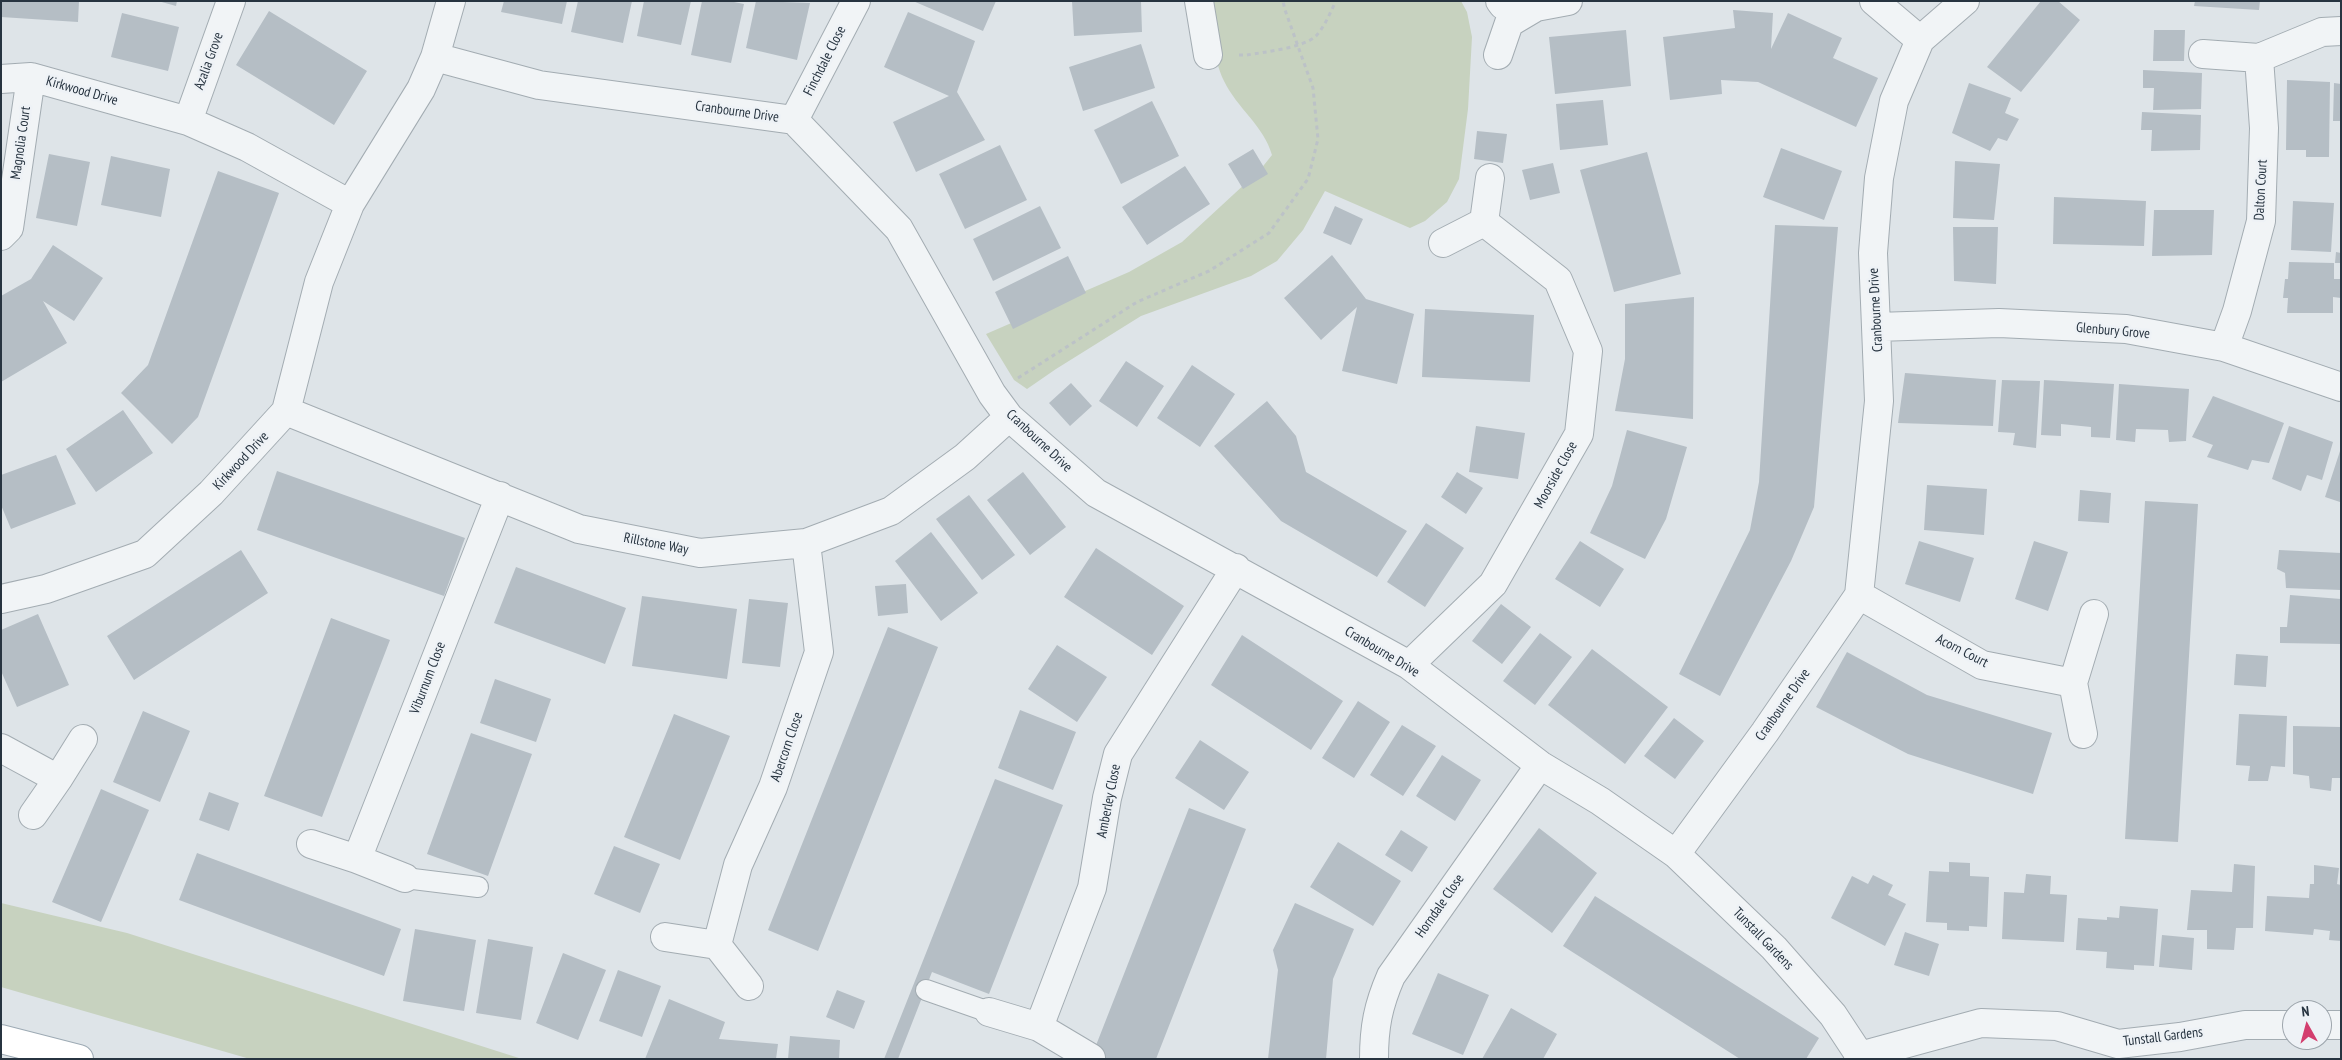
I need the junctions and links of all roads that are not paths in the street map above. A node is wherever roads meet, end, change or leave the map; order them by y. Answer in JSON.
{"nodes":[{"id":1,"x":231,"y":1,"type":"edge"},
{"id":2,"x":452,"y":1,"type":"edge"},
{"id":3,"x":856,"y":1,"type":"edge"},
{"id":4,"x":1199,"y":1,"type":"edge"},
{"id":5,"x":1500,"y":1,"type":"edge"},
{"id":6,"x":1568,"y":1,"type":"edge"},
{"id":7,"x":1874,"y":1,"type":"edge"},
{"id":8,"x":1965,"y":1,"type":"edge"},
{"id":9,"x":1536,"y":7,"type":"junction"},
{"id":10,"x":2341,"y":31,"type":"edge"},
{"id":11,"x":1920,"y":40,"type":"junction"},
{"id":12,"x":2203,"y":54,"type":"dead end"},
{"id":13,"x":1208,"y":55,"type":"road end"},
{"id":14,"x":1498,"y":56,"type":"dead end"},
{"id":15,"x":435,"y":57,"type":"junction"},
{"id":16,"x":2259,"y":58,"type":"junction"},
{"id":17,"x":31,"y":77,"type":"junction"},
{"id":18,"x":1,"y":79,"type":"edge"},
{"id":19,"x":794,"y":120,"type":"junction"},
{"id":20,"x":188,"y":121,"type":"junction"},
{"id":21,"x":1490,"y":178,"type":"dead end"},
{"id":22,"x":350,"y":204,"type":"junction"},
{"id":23,"x":1484,"y":222,"type":"junction"},
{"id":24,"x":1,"y":236,"type":"edge"},
{"id":25,"x":1444,"y":243,"type":"dead end"},
{"id":26,"x":1877,"y":327,"type":"junction"},
{"id":27,"x":2224,"y":347,"type":"junction"},
{"id":28,"x":2341,"y":387,"type":"edge"},
{"id":29,"x":286,"y":412,"type":"junction"},
{"id":30,"x":1009,"y":417,"type":"junction"},
{"id":31,"x":500,"y":496,"type":"junction"},
{"id":32,"x":806,"y":543,"type":"junction"},
{"id":33,"x":1236,"y":568,"type":"junction"},
{"id":34,"x":1859,"y":595,"type":"junction"},
{"id":35,"x":1,"y":598,"type":"edge"},
{"id":36,"x":2094,"y":614,"type":"dead end"},
{"id":37,"x":1409,"y":665,"type":"junction"},
{"id":38,"x":2073,"y":683,"type":"junction"},
{"id":39,"x":2083,"y":734,"type":"dead end"},
{"id":40,"x":83,"y":739,"type":"dead end"},
{"id":41,"x":1,"y":748,"type":"edge"},
{"id":42,"x":1540,"y":765,"type":"junction"},
{"id":43,"x":58,"y":779,"type":"junction"},
{"id":44,"x":33,"y":816,"type":"dead end"},
{"id":45,"x":311,"y":844,"type":"dead end"},
{"id":46,"x":1676,"y":854,"type":"junction"},
{"id":47,"x":357,"y":859,"type":"junction"},
{"id":48,"x":405,"y":878,"type":"joint"},
{"id":49,"x":478,"y":887,"type":"dead end"},
{"id":50,"x":665,"y":937,"type":"dead end"},
{"id":51,"x":717,"y":944,"type":"junction"},
{"id":52,"x":749,"y":986,"type":"dead end"},
{"id":53,"x":926,"y":990,"type":"dead end"},
{"id":54,"x":989,"y":1012,"type":"joint"},
{"id":55,"x":2282,"y":1025,"type":"edge"},
{"id":56,"x":1039,"y":1027,"type":"junction"},
{"id":57,"x":1,"y":1039,"type":"edge"},
{"id":58,"x":1859,"y":1057,"type":"edge"},
{"id":59,"x":1091,"y":1058,"type":"edge"},
{"id":60,"x":79,"y":1059,"type":"edge"},
{"id":61,"x":1374,"y":1059,"type":"edge"}],
"edges":[{"from":1,"to":20,"type":"street","name":"Azalia Grove"},
{"from":2,"to":15,"type":"street"},
{"from":3,"to":19,"type":"street","name":"Finchdale Close"},
{"from":4,"to":13,"type":"street"},
{"from":5,"to":9,"type":"street"},
{"from":6,"to":9,"type":"street"},
{"from":7,"to":11,"type":"street"},
{"from":8,"to":11,"type":"street","name":"Cranbourne Drive"},
{"from":9,"to":14,"type":"street"},
{"from":10,"to":16,"type":"street"},
{"from":11,"to":26,"type":"street","name":"Cranbourne Drive"},
{"from":12,"to":16,"type":"street"},
{"from":15,"to":19,"type":"street","name":"Cranbourne Drive"},
{"from":15,"to":22,"type":"street","name":"Kirkwood Drive"},
{"from":16,"to":27,"type":"street","name":"Dalton Court"},
{"from":17,"to":18,"type":"street","name":"Kirkwood Drive"},
{"from":17,"to":20,"type":"street","name":"Kirkwood Drive"},
{"from":17,"to":24,"type":"street","name":"Magnolia Court"},
{"from":19,"to":30,"type":"street","name":"Cranbourne Drive"},
{"from":20,"to":22,"type":"street","name":"Kirkwood Drive"},
{"from":21,"to":23,"type":"street"},
{"from":22,"to":29,"type":"street","name":"Kirkwood Drive"},
{"from":23,"to":25,"type":"street"},
{"from":23,"to":37,"type":"street","name":"Moorside Close"},
{"from":26,"to":27,"type":"street","name":"Glenbury Grove"},
{"from":26,"to":34,"type":"street","name":"Cranbourne Drive"},
{"from":27,"to":28,"type":"street","name":"Glenbury Grove"},
{"from":29,"to":31,"type":"street","name":"Rillstone Way"},
{"from":29,"to":35,"type":"street","name":"Kirkwood Drive"},
{"from":30,"to":32,"type":"street","name":"Rillstone Way"},
{"from":30,"to":33,"type":"street","name":"Cranbourne Drive"},
{"from":31,"to":32,"type":"street","name":"Rillstone Way"},
{"from":31,"to":47,"type":"street","name":"Viburnum Close"},
{"from":32,"to":51,"type":"street","name":"Abercorn Close"},
{"from":33,"to":37,"type":"street","name":"Cranbourne Drive"},
{"from":33,"to":56,"type":"street","name":"Amberley Close"},
{"from":34,"to":38,"type":"street","name":"Acorn Court"},
{"from":34,"to":46,"type":"street","name":"Cranbourne Drive"},
{"from":36,"to":38,"type":"street"},
{"from":37,"to":42,"type":"street","name":"Cranbourne Drive"},
{"from":38,"to":39,"type":"street"},
{"from":40,"to":43,"type":"street"},
{"from":41,"to":43,"type":"street"},
{"from":42,"to":46,"type":"street","name":"Cranbourne Drive"},
{"from":42,"to":61,"type":"street","name":"Horndale Close"},
{"from":43,"to":44,"type":"street"},
{"from":45,"to":47,"type":"street"},
{"from":46,"to":58,"type":"street","name":"Tunstall Gardens"},
{"from":47,"to":48,"type":"street"},
{"from":48,"to":49,"type":"lane"},
{"from":50,"to":51,"type":"street"},
{"from":51,"to":52,"type":"street"},
{"from":53,"to":54,"type":"lane"},
{"from":54,"to":56,"type":"street"},
{"from":55,"to":58,"type":"street","name":"Tunstall Gardens"},
{"from":56,"to":59,"type":"street"},
{"from":57,"to":60,"type":"main road"}]}
